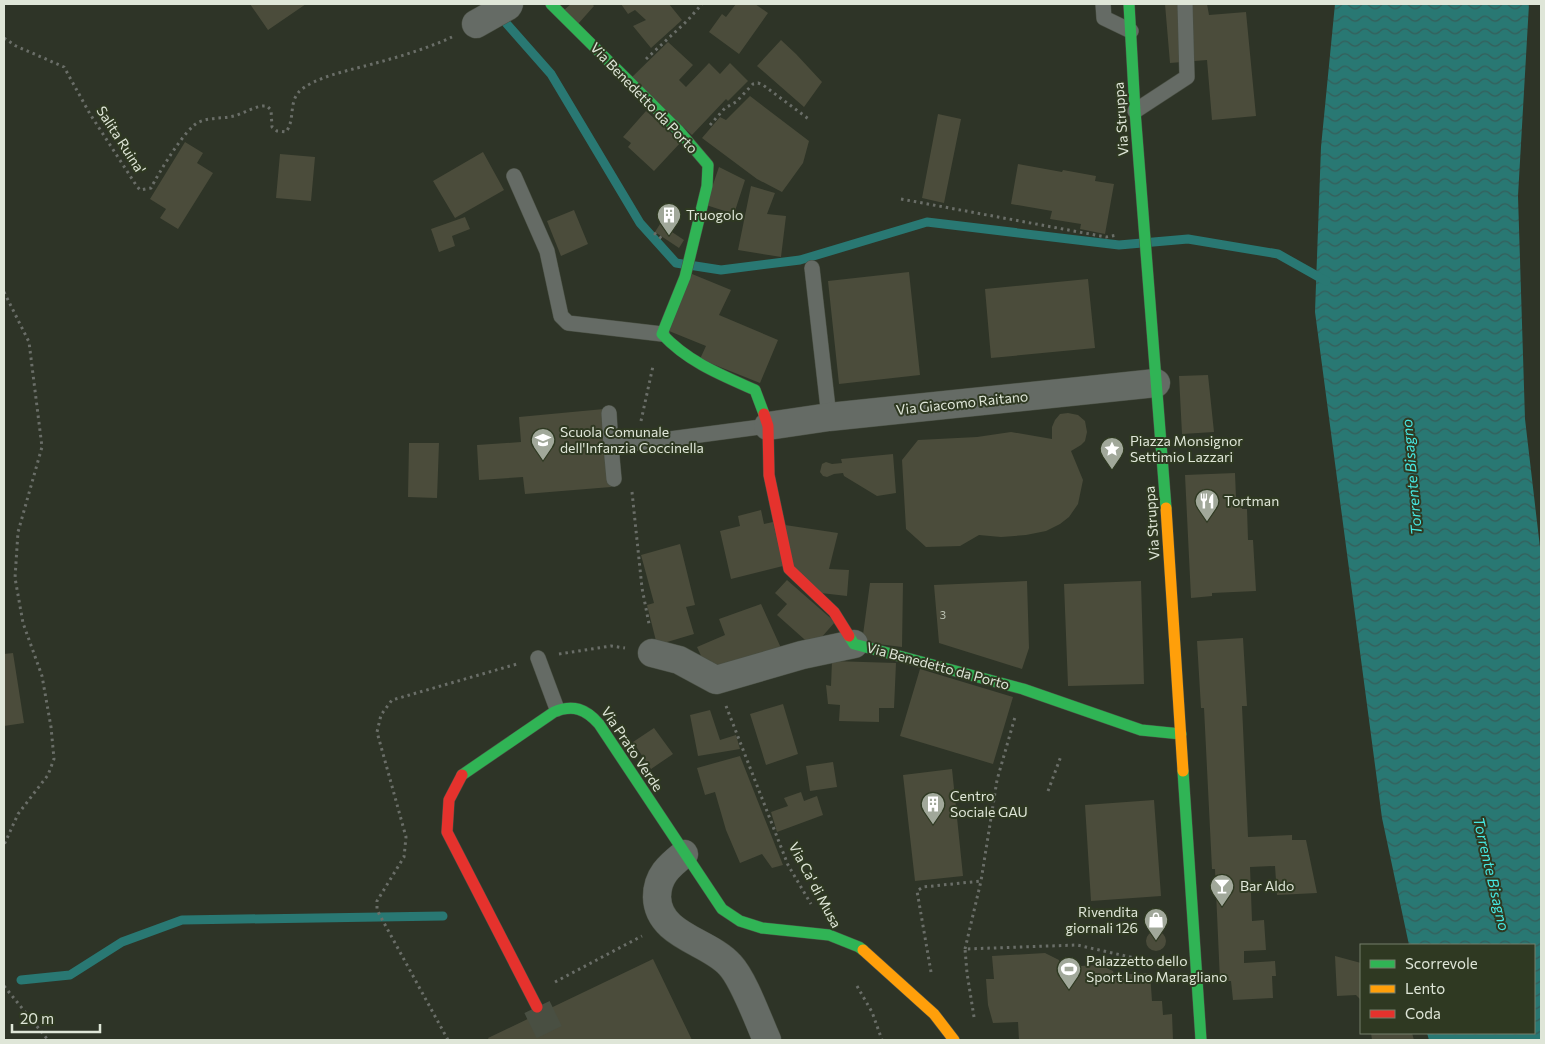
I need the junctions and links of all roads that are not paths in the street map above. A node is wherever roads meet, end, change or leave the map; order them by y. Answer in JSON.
{"nodes":[{"id":1,"x":551,"y":4,"type":"edge"},
{"id":2,"x":1103,"y":4,"type":"edge"},
{"id":3,"x":1129,"y":4,"type":"edge"},
{"id":4,"x":1185,"y":4,"type":"edge"},
{"id":5,"x":508,"y":5,"type":"edge"},
{"id":6,"x":476,"y":24,"type":"road end"},
{"id":7,"x":1131,"y":31,"type":"junction"},
{"id":8,"x":1135,"y":110,"type":"junction"},
{"id":9,"x":514,"y":176,"type":"dead end"},
{"id":10,"x":812,"y":268,"type":"dead end"},
{"id":11,"x":662,"y":334,"type":"junction"},
{"id":12,"x":1156,"y":383,"type":"junction"},
{"id":13,"x":609,"y":413,"type":"dead end"},
{"id":14,"x":829,"y":417,"type":"junction"},
{"id":15,"x":768,"y":426,"type":"junction"},
{"id":16,"x":614,"y":446,"type":"junction"},
{"id":17,"x":614,"y":479,"type":"dead end"},
{"id":18,"x":854,"y":644,"type":"junction"},
{"id":19,"x":652,"y":653,"type":"road end"},
{"id":20,"x":538,"y":658,"type":"road end"},
{"id":21,"x":557,"y":709,"type":"junction"},
{"id":22,"x":1181,"y":734,"type":"junction"},
{"id":23,"x":684,"y":854,"type":"junction"},
{"id":24,"x":537,"y":1007,"type":"tunnel mouth"},
{"id":25,"x":767,"y":1040,"type":"edge"},
{"id":26,"x":954,"y":1040,"type":"edge"},
{"id":27,"x":1201,"y":1040,"type":"edge"}],
"edges":[{"from":1,"to":11,"type":"street","name":"Via Benedetto da Porto"},
{"from":2,"to":7,"type":"lane"},
{"from":3,"to":7,"type":"street","name":"Via Struppa"},
{"from":4,"to":8,"type":"lane"},
{"from":5,"to":6,"type":"street"},
{"from":7,"to":8,"type":"street","name":"Via Struppa"},
{"from":8,"to":12,"type":"street","name":"Via Struppa"},
{"from":9,"to":11,"type":"lane"},
{"from":10,"to":14,"type":"lane"},
{"from":11,"to":15,"type":"street","name":"Via Benedetto da Porto"},
{"from":12,"to":14,"type":"street","name":"Via Giacomo Raitano"},
{"from":12,"to":22,"type":"street","name":"Via Struppa"},
{"from":13,"to":16,"type":"lane"},
{"from":14,"to":15,"type":"street","name":"Via Giacomo Raitano"},
{"from":15,"to":16,"type":"lane","bridge":true},
{"from":15,"to":18,"type":"street","name":"Via Benedetto da Porto"},
{"from":16,"to":17,"type":"lane"},
{"from":18,"to":19,"type":"street"},
{"from":18,"to":22,"type":"street","name":"Via Benedetto da Porto"},
{"from":20,"to":21,"type":"lane"},
{"from":21,"to":23,"type":"street","name":"Via Prato Verde"},
{"from":21,"to":24,"type":"street"},
{"from":22,"to":27,"type":"street","name":"Via Struppa"},
{"from":23,"to":25,"type":"street"},
{"from":23,"to":26,"type":"street","name":"Via Prato Verde"}]}
